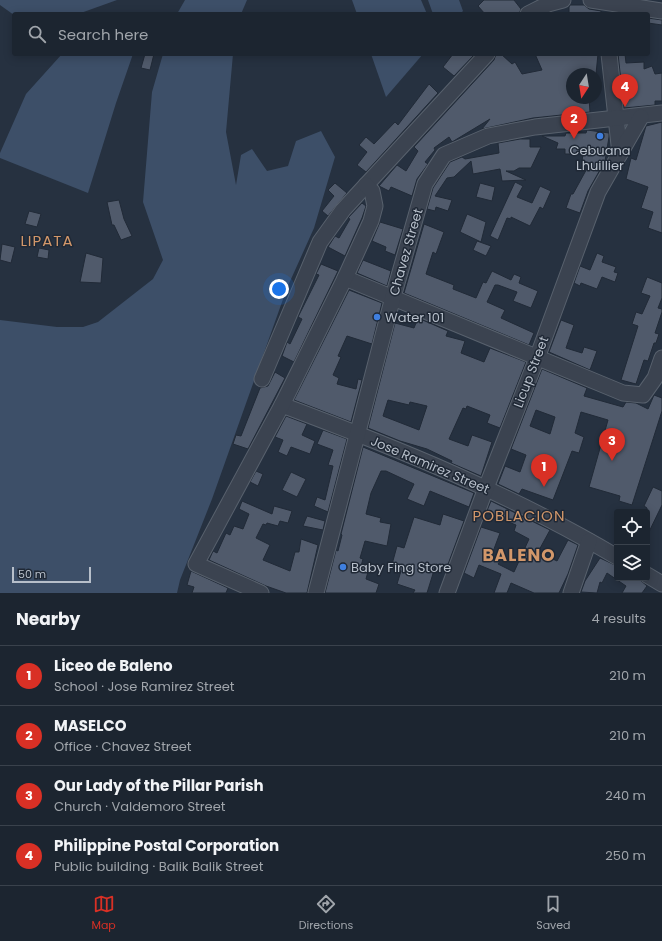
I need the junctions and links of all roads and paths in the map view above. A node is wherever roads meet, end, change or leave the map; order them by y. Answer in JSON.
{"nodes":[{"id":1,"x":563,"y":0,"type":"edge"},
{"id":2,"x":601,"y":4,"type":"edge"},
{"id":3,"x":662,"y":11,"type":"edge"},
{"id":4,"x":532,"y":12,"type":"edge"},
{"id":5,"x":485,"y":56,"type":"edge"},
{"id":6,"x":609,"y":56,"type":"edge"},
{"id":7,"x":662,"y":113,"type":"edge"},
{"id":8,"x":641,"y":117,"type":"junction"},
{"id":9,"x":615,"y":119,"type":"junction"},
{"id":10,"x":620,"y":154,"type":"junction"},
{"id":11,"x":366,"y":185,"type":"junction"},
{"id":12,"x":345,"y":278,"type":"junction"},
{"id":13,"x":392,"y":297,"type":"junction"},
{"id":14,"x":537,"y":358,"type":"junction"},
{"id":15,"x":662,"y":358,"type":"edge"},
{"id":16,"x":262,"y":379,"type":"dead end"},
{"id":17,"x":282,"y":405,"type":"junction"},
{"id":18,"x":358,"y":434,"type":"junction"},
{"id":19,"x":486,"y":488,"type":"junction"},
{"id":20,"x":590,"y":541,"type":"junction"},
{"id":21,"x":614,"y":555,"type":"edge"},
{"id":22,"x":650,"y":577,"type":"edge"},
{"id":23,"x":662,"y":584,"type":"edge"},
{"id":24,"x":261,"y":593,"type":"edge"},
{"id":25,"x":316,"y":593,"type":"edge"},
{"id":26,"x":447,"y":593,"type":"edge"},
{"id":27,"x":571,"y":593,"type":"edge"}],
"edges":[{"from":1,"to":4,"type":"street"},
{"from":2,"to":3,"type":"street"},
{"from":5,"to":11,"type":"street"},
{"from":6,"to":9,"type":"street"},
{"from":7,"to":8,"type":"street","name":"Chavez Street"},
{"from":8,"to":9,"type":"street","name":"Chavez Street"},
{"from":8,"to":10,"type":"street","name":"Licup Street"},
{"from":9,"to":10,"type":"street"},
{"from":9,"to":13,"type":"street","name":"Chavez Street"},
{"from":10,"to":14,"type":"street","name":"Licup Street"},
{"from":11,"to":12,"type":"street"},
{"from":11,"to":16,"type":"street"},
{"from":12,"to":13,"type":"street"},
{"from":12,"to":17,"type":"street"},
{"from":13,"to":14,"type":"street"},
{"from":13,"to":18,"type":"street","name":"Chavez Street"},
{"from":14,"to":15,"type":"street"},
{"from":14,"to":19,"type":"street","name":"Licup Street"},
{"from":17,"to":18,"type":"street","name":"Jose Ramirez Street"},
{"from":17,"to":24,"type":"street"},
{"from":18,"to":19,"type":"street","name":"Jose Ramirez Street"},
{"from":18,"to":25,"type":"street","name":"Chavez Street"},
{"from":19,"to":20,"type":"street","name":"Jose Ramirez Street"},
{"from":19,"to":26,"type":"street","name":"Licup Street"},
{"from":20,"to":21,"type":"street","name":"Jose Ramirez Street"},
{"from":20,"to":27,"type":"street"},
{"from":22,"to":23,"type":"street"}]}
